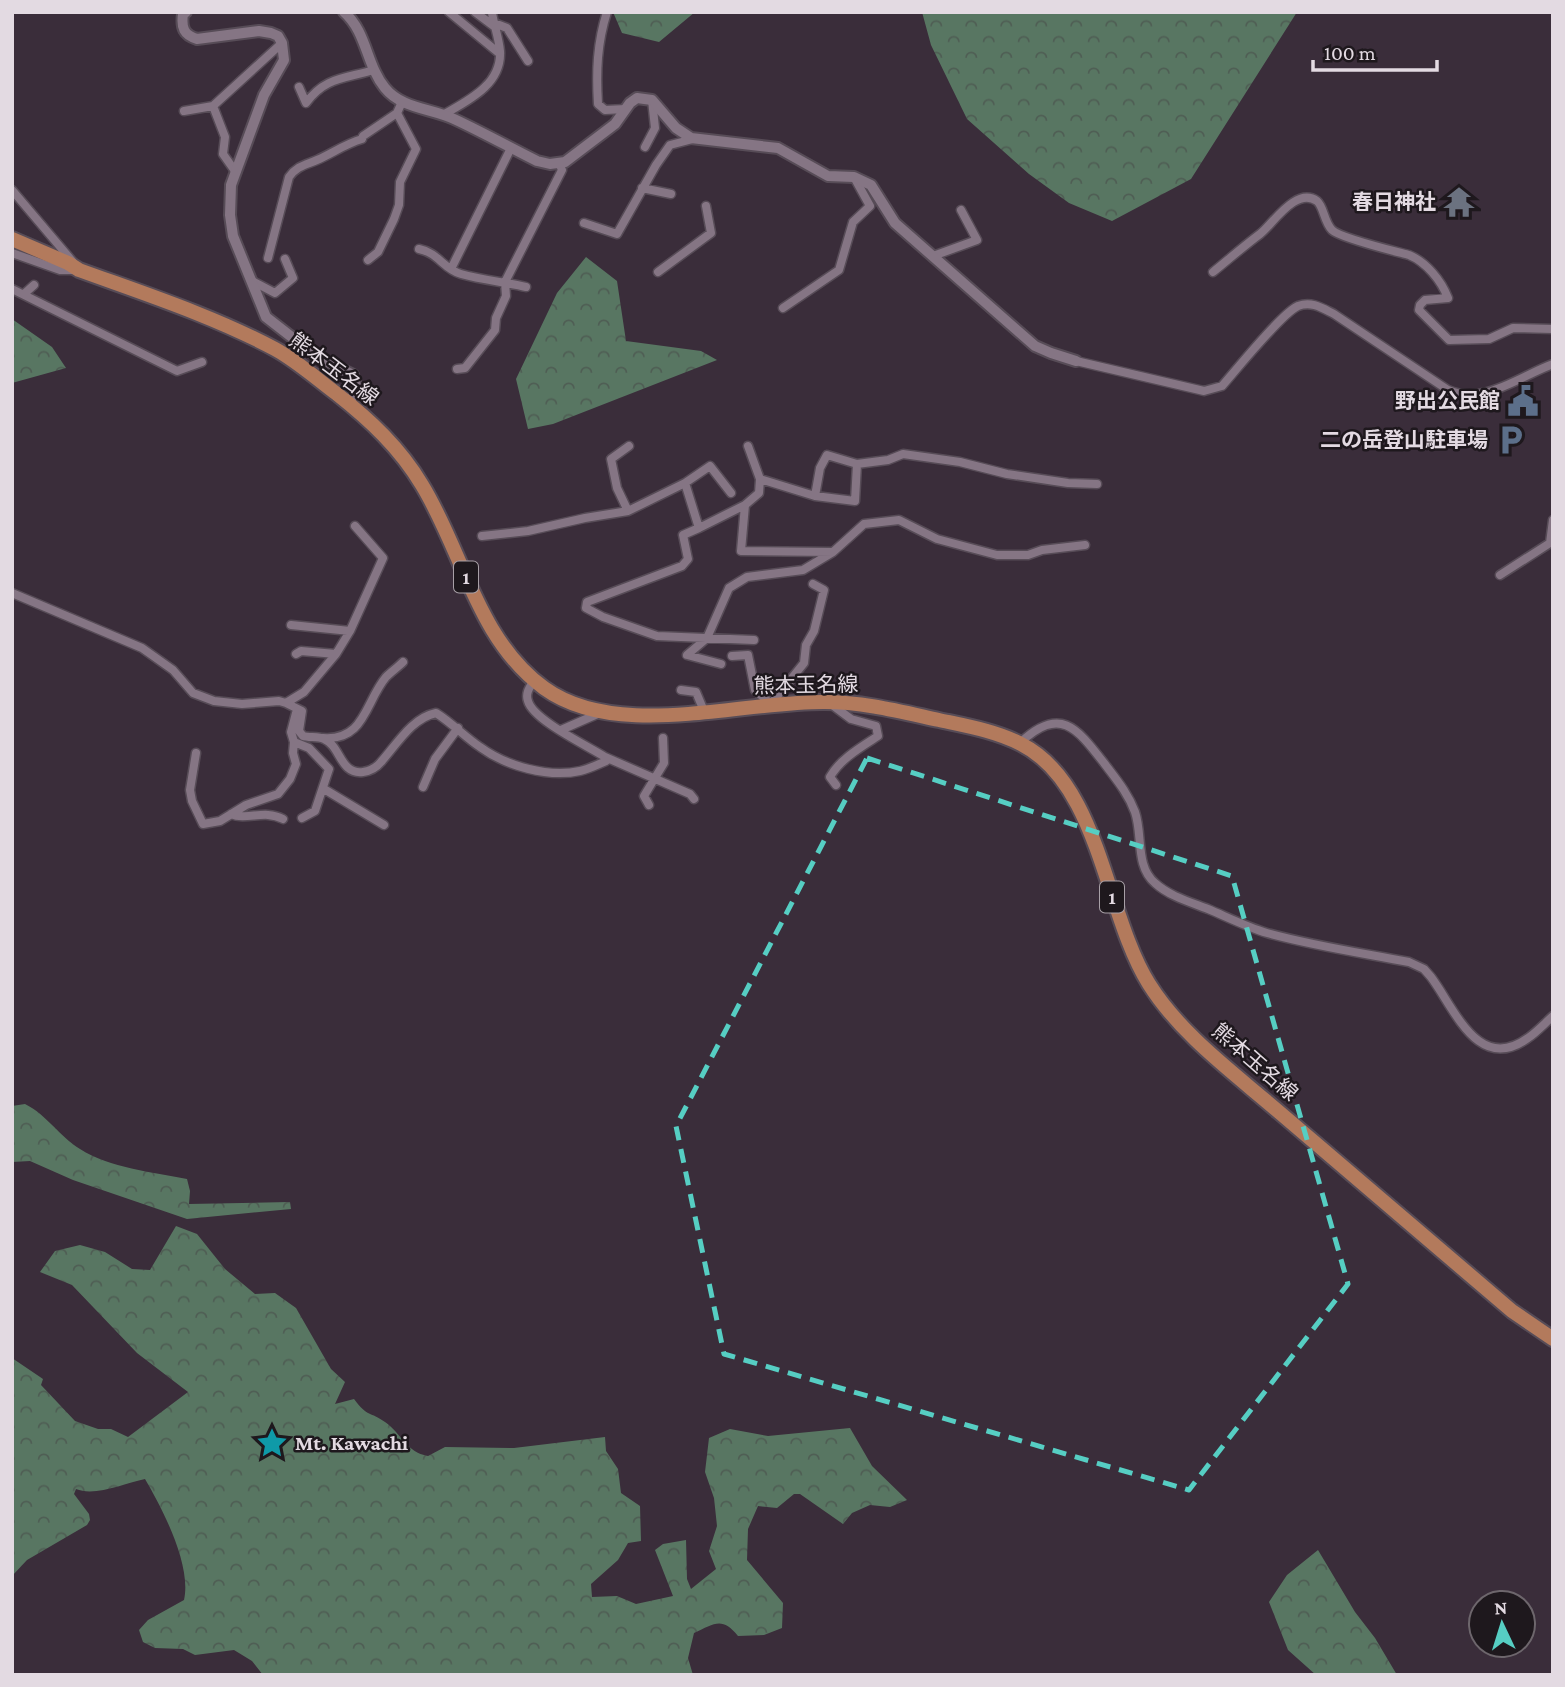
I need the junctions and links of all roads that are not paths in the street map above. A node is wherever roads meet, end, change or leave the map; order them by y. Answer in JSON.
{"nodes":[{"id":1,"x":186,"y":12,"type":"edge"},
{"id":2,"x":344,"y":12,"type":"edge"},
{"id":3,"x":449,"y":12,"type":"edge"},
{"id":4,"x":475,"y":12,"type":"edge"},
{"id":5,"x":607,"y":12,"type":"edge"},
{"id":6,"x":492,"y":13,"type":"edge"},
{"id":7,"x":494,"y":25,"type":"junction"},
{"id":8,"x":282,"y":43,"type":"junction"},
{"id":9,"x":500,"y":54,"type":"junction"},
{"id":10,"x":528,"y":61,"type":"dead end"},
{"id":11,"x":374,"y":71,"type":"junction"},
{"id":12,"x":299,"y":87,"type":"dead end"},
{"id":13,"x":652,"y":100,"type":"junction"},
{"id":14,"x":402,"y":102,"type":"junction"},
{"id":15,"x":213,"y":106,"type":"junction"},
{"id":16,"x":626,"y":109,"type":"junction"},
{"id":17,"x":184,"y":111,"type":"dead end"},
{"id":18,"x":397,"y":113,"type":"junction"},
{"id":19,"x":443,"y":115,"type":"junction"},
{"id":20,"x":693,"y":139,"type":"junction"},
{"id":21,"x":645,"y":147,"type":"dead end"},
{"id":22,"x":511,"y":148,"type":"junction"},
{"id":23,"x":559,"y":163,"type":"junction"},
{"id":24,"x":235,"y":172,"type":"junction"},
{"id":25,"x":854,"y":177,"type":"junction"},
{"id":26,"x":642,"y":188,"type":"junction"},
{"id":27,"x":12,"y":190,"type":"edge"},
{"id":28,"x":671,"y":194,"type":"dead end"},
{"id":29,"x":706,"y":206,"type":"dead end"},
{"id":30,"x":961,"y":210,"type":"dead end"},
{"id":31,"x":584,"y":223,"type":"dead end"},
{"id":32,"x":12,"y":239,"type":"edge"},
{"id":33,"x":419,"y":249,"type":"dead end"},
{"id":34,"x":12,"y":253,"type":"edge"},
{"id":35,"x":933,"y":256,"type":"junction"},
{"id":36,"x":268,"y":258,"type":"dead end"},
{"id":37,"x":285,"y":259,"type":"dead end"},
{"id":38,"x":368,"y":260,"type":"dead end"},
{"id":39,"x":451,"y":269,"type":"junction"},
{"id":40,"x":79,"y":270,"type":"junction"},
{"id":41,"x":658,"y":272,"type":"dead end"},
{"id":42,"x":1213,"y":272,"type":"dead end"},
{"id":43,"x":250,"y":281,"type":"junction"},
{"id":44,"x":505,"y":282,"type":"junction"},
{"id":45,"x":34,"y":285,"type":"dead end"},
{"id":46,"x":526,"y":287,"type":"dead end"},
{"id":47,"x":12,"y":289,"type":"edge"},
{"id":48,"x":24,"y":294,"type":"junction"},
{"id":49,"x":783,"y":308,"type":"dead end"},
{"id":50,"x":1553,"y":329,"type":"edge"},
{"id":51,"x":1076,"y":360,"type":"joint"},
{"id":52,"x":202,"y":362,"type":"dead end"},
{"id":53,"x":1553,"y":364,"type":"edge"},
{"id":54,"x":457,"y":369,"type":"dead end"},
{"id":55,"x":349,"y":404,"type":"junction"},
{"id":56,"x":629,"y":446,"type":"dead end"},
{"id":57,"x":748,"y":446,"type":"dead end"},
{"id":58,"x":858,"y":464,"type":"junction"},
{"id":59,"x":760,"y":479,"type":"junction"},
{"id":60,"x":685,"y":483,"type":"junction"},
{"id":61,"x":1097,"y":484,"type":"dead end"},
{"id":62,"x":731,"y":493,"type":"dead end"},
{"id":63,"x":815,"y":496,"type":"junction"},
{"id":64,"x":745,"y":505,"type":"junction"},
{"id":65,"x":628,"y":511,"type":"junction"},
{"id":66,"x":1553,"y":520,"type":"edge"},
{"id":67,"x":355,"y":526,"type":"dead end"},
{"id":68,"x":699,"y":528,"type":"junction"},
{"id":69,"x":482,"y":536,"type":"dead end"},
{"id":70,"x":1085,"y":545,"type":"dead end"},
{"id":71,"x":833,"y":552,"type":"junction"},
{"id":72,"x":1500,"y":575,"type":"dead end"},
{"id":73,"x":813,"y":584,"type":"dead end"},
{"id":74,"x":12,"y":593,"type":"edge"},
{"id":75,"x":291,"y":625,"type":"dead end"},
{"id":76,"x":350,"y":631,"type":"junction"},
{"id":77,"x":707,"y":638,"type":"junction"},
{"id":78,"x":754,"y":640,"type":"dead end"},
{"id":79,"x":296,"y":653,"type":"dead end"},
{"id":80,"x":336,"y":654,"type":"junction"},
{"id":81,"x":732,"y":656,"type":"dead end"},
{"id":82,"x":403,"y":662,"type":"dead end"},
{"id":83,"x":721,"y":664,"type":"dead end"},
{"id":84,"x":534,"y":680,"type":"junction"},
{"id":85,"x":681,"y":690,"type":"dead end"},
{"id":86,"x":828,"y":702,"type":"junction"},
{"id":87,"x":286,"y":703,"type":"junction"},
{"id":88,"x":771,"y":704,"type":"junction"},
{"id":89,"x":296,"y":710,"type":"junction"},
{"id":90,"x":704,"y":711,"type":"junction"},
{"id":91,"x":602,"y":712,"type":"junction"},
{"id":92,"x":457,"y":727,"type":"junction"},
{"id":93,"x":561,"y":730,"type":"junction"},
{"id":94,"x":323,"y":738,"type":"junction"},
{"id":95,"x":663,"y":738,"type":"dead end"},
{"id":96,"x":294,"y":742,"type":"junction"},
{"id":97,"x":1020,"y":743,"type":"junction"},
{"id":98,"x":196,"y":753,"type":"dead end"},
{"id":99,"x":605,"y":757,"type":"junction"},
{"id":100,"x":656,"y":778,"type":"junction"},
{"id":101,"x":836,"y":785,"type":"dead end"},
{"id":102,"x":423,"y":787,"type":"dead end"},
{"id":103,"x":324,"y":789,"type":"junction"},
{"id":104,"x":694,"y":799,"type":"dead end"},
{"id":105,"x":649,"y":805,"type":"dead end"},
{"id":106,"x":231,"y":814,"type":"junction"},
{"id":107,"x":302,"y":817,"type":"dead end"},
{"id":108,"x":283,"y":819,"type":"dead end"},
{"id":109,"x":384,"y":825,"type":"dead end"},
{"id":110,"x":1553,"y":1016,"type":"edge"},
{"id":111,"x":1553,"y":1339,"type":"edge"}],
"edges":[{"from":1,"to":8,"type":"street"},
{"from":2,"to":11,"type":"street"},
{"from":3,"to":9,"type":"street"},
{"from":4,"to":7,"type":"street"},
{"from":5,"to":16,"type":"street"},
{"from":6,"to":7,"type":"street"},
{"from":7,"to":9,"type":"street"},
{"from":7,"to":10,"type":"street"},
{"from":8,"to":15,"type":"street"},
{"from":8,"to":24,"type":"street"},
{"from":9,"to":19,"type":"street"},
{"from":11,"to":12,"type":"street"},
{"from":11,"to":14,"type":"street"},
{"from":13,"to":16,"type":"street"},
{"from":13,"to":20,"type":"street"},
{"from":13,"to":21,"type":"street"},
{"from":14,"to":18,"type":"street"},
{"from":14,"to":19,"type":"street"},
{"from":15,"to":17,"type":"street"},
{"from":15,"to":24,"type":"street"},
{"from":16,"to":23,"type":"street"},
{"from":18,"to":36,"type":"street"},
{"from":18,"to":38,"type":"street"},
{"from":19,"to":22,"type":"street"},
{"from":20,"to":25,"type":"street"},
{"from":20,"to":26,"type":"street"},
{"from":22,"to":23,"type":"street"},
{"from":22,"to":39,"type":"street"},
{"from":23,"to":44,"type":"street"},
{"from":24,"to":43,"type":"street"},
{"from":25,"to":35,"type":"street"},
{"from":25,"to":49,"type":"street"},
{"from":26,"to":28,"type":"street"},
{"from":26,"to":31,"type":"street"},
{"from":27,"to":40,"type":"street"},
{"from":29,"to":41,"type":"street"},
{"from":30,"to":35,"type":"street"},
{"from":32,"to":40,"type":"main road","name":"熊本玉名線","number":"1"},
{"from":33,"to":39,"type":"street"},
{"from":34,"to":40,"type":"street"},
{"from":35,"to":51,"type":"street"},
{"from":37,"to":43,"type":"street"},
{"from":39,"to":44,"type":"street"},
{"from":40,"to":55,"type":"main road","name":"熊本玉名線","number":"1"},
{"from":42,"to":50,"type":"street"},
{"from":43,"to":55,"type":"street"},
{"from":44,"to":46,"type":"street"},
{"from":44,"to":54,"type":"street"},
{"from":45,"to":48,"type":"street"},
{"from":47,"to":48,"type":"street"},
{"from":48,"to":52,"type":"street"},
{"from":51,"to":53,"type":"street"},
{"from":55,"to":84,"type":"main road","name":"熊本玉名線","number":"1"},
{"from":56,"to":65,"type":"street"},
{"from":57,"to":59,"type":"street"},
{"from":58,"to":61,"type":"street"},
{"from":58,"to":63,"type":"street"},
{"from":58,"to":63,"type":"street"},
{"from":59,"to":63,"type":"street"},
{"from":59,"to":64,"type":"street"},
{"from":60,"to":62,"type":"street"},
{"from":60,"to":65,"type":"street"},
{"from":60,"to":68,"type":"street"},
{"from":64,"to":68,"type":"street"},
{"from":64,"to":71,"type":"street"},
{"from":65,"to":69,"type":"street"},
{"from":66,"to":72,"type":"street"},
{"from":67,"to":76,"type":"street"},
{"from":68,"to":77,"type":"street"},
{"from":70,"to":71,"type":"street"},
{"from":71,"to":77,"type":"street"},
{"from":73,"to":88,"type":"street"},
{"from":74,"to":87,"type":"street"},
{"from":75,"to":76,"type":"street"},
{"from":76,"to":80,"type":"street"},
{"from":77,"to":78,"type":"street"},
{"from":77,"to":83,"type":"street"},
{"from":79,"to":80,"type":"street"},
{"from":80,"to":87,"type":"street"},
{"from":81,"to":88,"type":"street"},
{"from":82,"to":94,"type":"street"},
{"from":84,"to":91,"type":"main road","name":"熊本玉名線","number":"1"},
{"from":84,"to":93,"type":"street"},
{"from":85,"to":90,"type":"street"},
{"from":86,"to":88,"type":"main road","name":"熊本玉名線","number":"1"},
{"from":86,"to":97,"type":"main road","name":"熊本玉名線","number":"1"},
{"from":86,"to":101,"type":"street"},
{"from":87,"to":89,"type":"street"},
{"from":88,"to":90,"type":"main road","name":"熊本玉名線","number":"1"},
{"from":89,"to":94,"type":"street"},
{"from":89,"to":96,"type":"street"},
{"from":90,"to":91,"type":"main road","name":"熊本玉名線","number":"1"},
{"from":91,"to":93,"type":"street"},
{"from":92,"to":94,"type":"street"},
{"from":92,"to":99,"type":"street"},
{"from":92,"to":102,"type":"street"},
{"from":93,"to":99,"type":"street"},
{"from":95,"to":100,"type":"street"},
{"from":96,"to":103,"type":"street"},
{"from":96,"to":106,"type":"street"},
{"from":97,"to":110,"type":"street"},
{"from":97,"to":111,"type":"main road","name":"熊本玉名線","number":"1"},
{"from":98,"to":106,"type":"street"},
{"from":99,"to":100,"type":"street"},
{"from":100,"to":104,"type":"street"},
{"from":100,"to":105,"type":"street"},
{"from":103,"to":107,"type":"street"},
{"from":103,"to":109,"type":"street"},
{"from":106,"to":108,"type":"street"}]}
